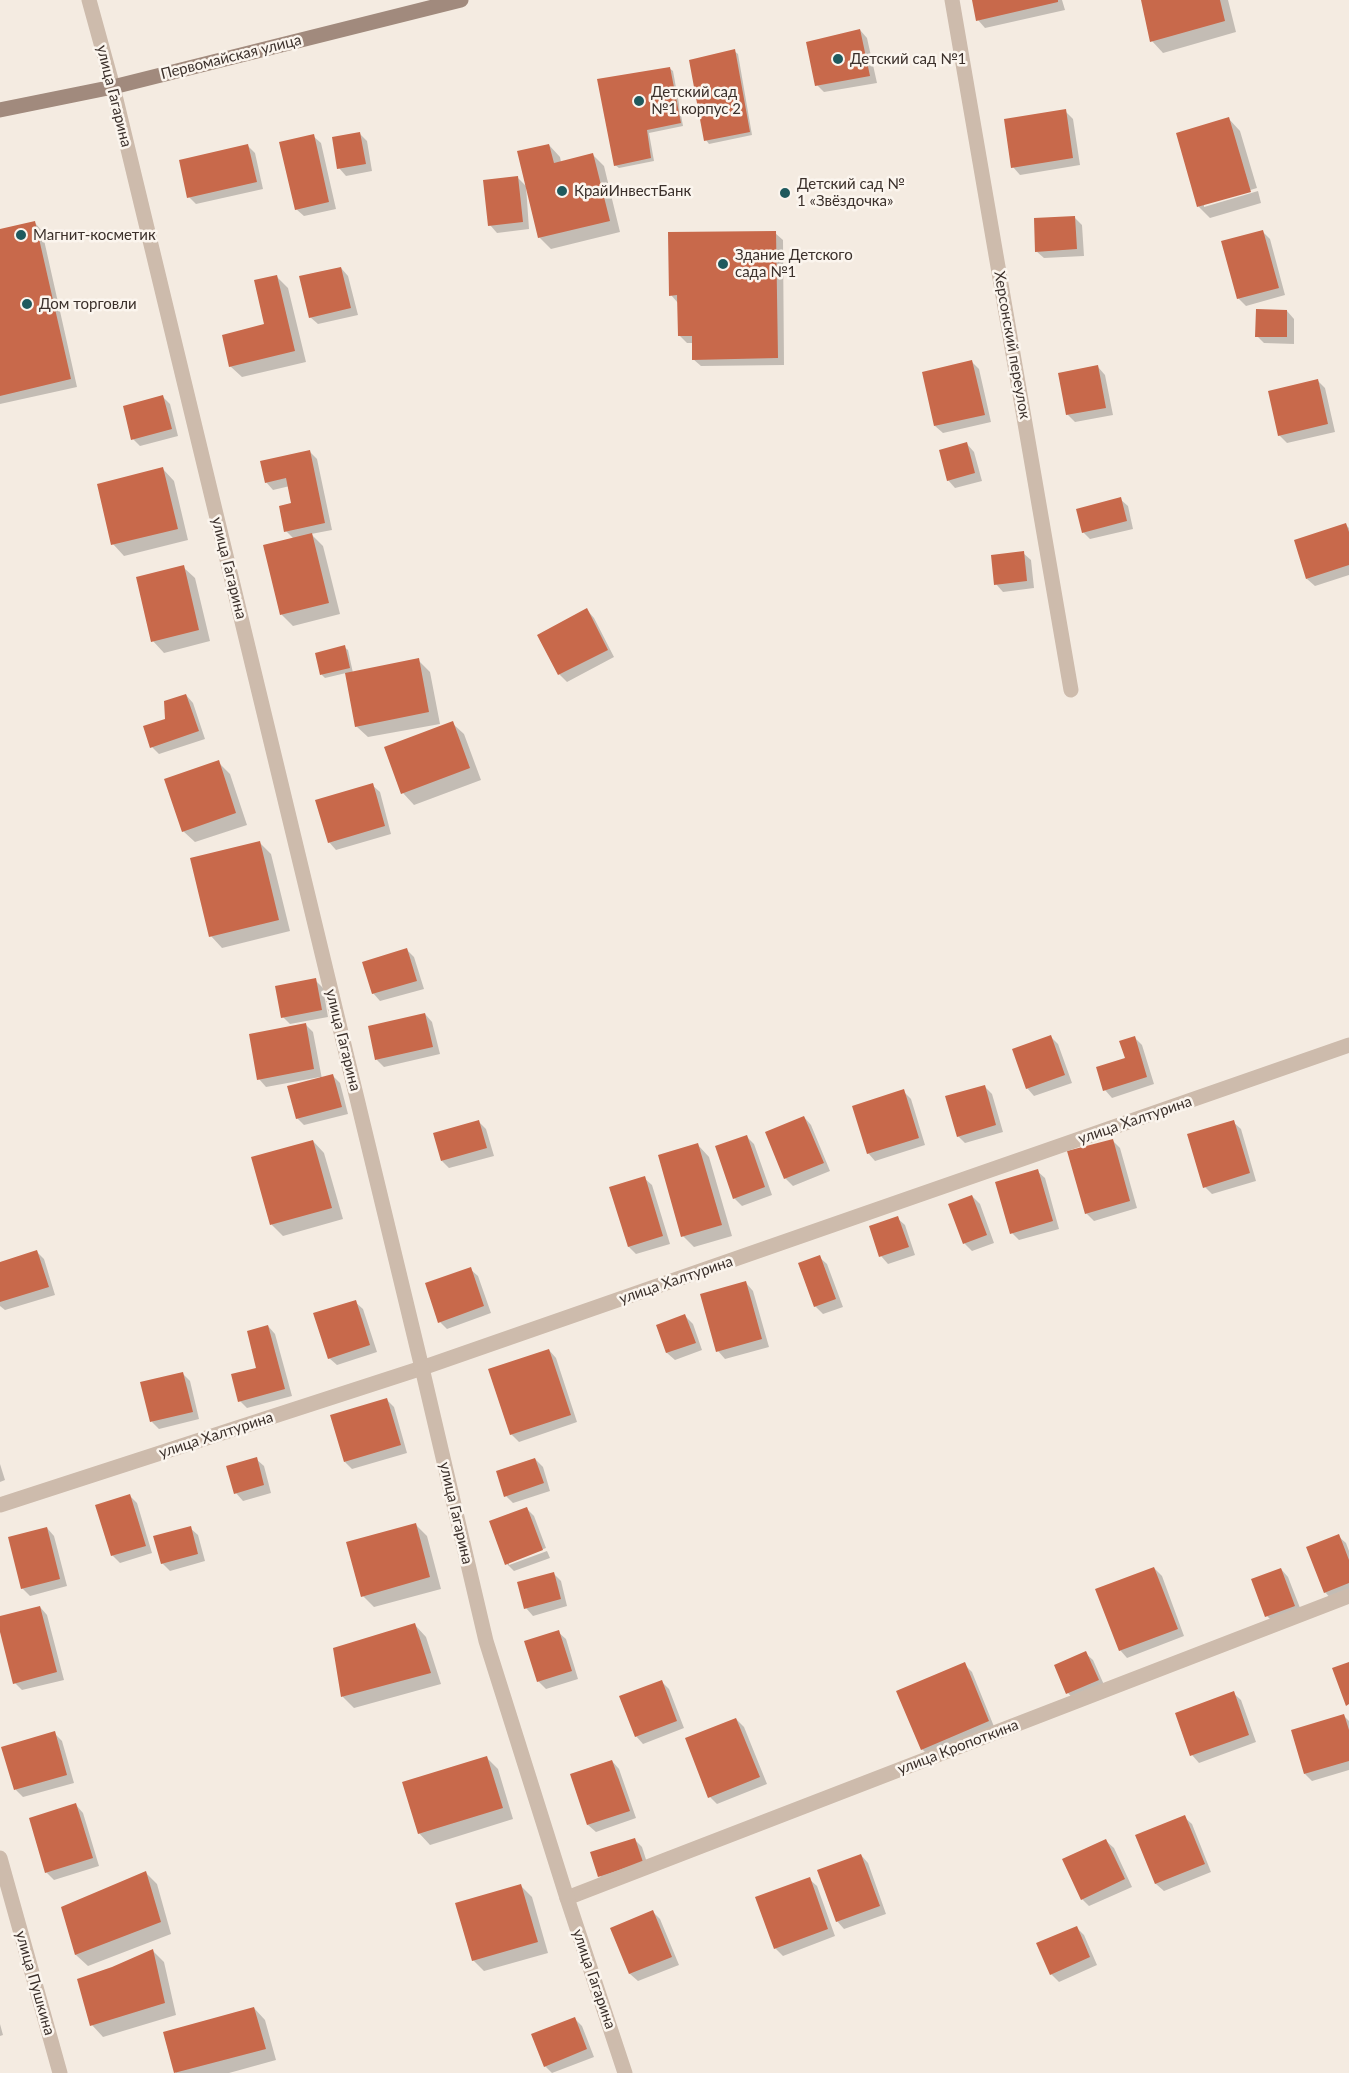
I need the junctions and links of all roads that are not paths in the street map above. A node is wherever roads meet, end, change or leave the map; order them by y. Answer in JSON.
{"nodes":[{"id":1,"x":89,"y":0,"type":"edge"},
{"id":2,"x":460,"y":0,"type":"edge"},
{"id":3,"x":952,"y":0,"type":"edge"},
{"id":4,"x":113,"y":87,"type":"junction"},
{"id":5,"x":0,"y":110,"type":"edge"},
{"id":6,"x":1071,"y":690,"type":"dead end"},
{"id":7,"x":1349,"y":1045,"type":"edge"},
{"id":8,"x":422,"y":1368,"type":"junction"},
{"id":9,"x":0,"y":1505,"type":"edge"},
{"id":10,"x":1349,"y":1596,"type":"edge"},
{"id":11,"x":0,"y":1858,"type":"edge"},
{"id":12,"x":567,"y":1898,"type":"junction"},
{"id":13,"x":60,"y":2073,"type":"edge"},
{"id":14,"x":625,"y":2073,"type":"edge"}],
"edges":[{"from":1,"to":4,"type":"street","name":"улица Гагарина"},
{"from":2,"to":4,"type":"main road","name":"Первомайская улица"},
{"from":3,"to":6,"type":"street","name":"Херсонский переулок"},
{"from":4,"to":5,"type":"main road","name":"Первомайская улица"},
{"from":4,"to":8,"type":"street","name":"улица Гагарина"},
{"from":7,"to":8,"type":"street","name":"улица Халтурина"},
{"from":8,"to":9,"type":"street","name":"улица Халтурина"},
{"from":8,"to":12,"type":"street","name":"улица Гагарина"},
{"from":10,"to":12,"type":"street","name":"улица Кропоткина"},
{"from":11,"to":13,"type":"street","name":"улица Пушкина"},
{"from":12,"to":14,"type":"street","name":"улица Гагарина"}]}
